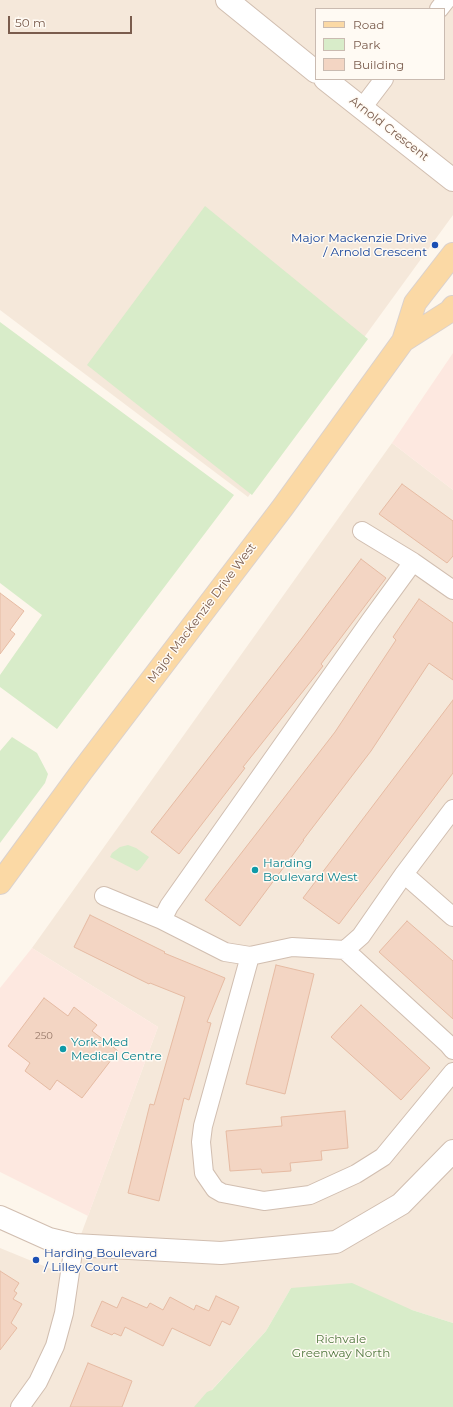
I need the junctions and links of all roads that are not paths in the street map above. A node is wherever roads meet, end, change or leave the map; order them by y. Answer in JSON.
{"nodes":[{"id":1,"x":227,"y":0,"type":"edge"},
{"id":2,"x":446,"y":0,"type":"edge"},
{"id":3,"x":440,"y":8,"type":"edge"},
{"id":4,"x":315,"y":71,"type":"edge"},
{"id":5,"x":326,"y":80,"type":"edge"},
{"id":6,"x":383,"y":80,"type":"edge"},
{"id":7,"x":362,"y":108,"type":"junction"},
{"id":8,"x":453,"y":180,"type":"edge"},
{"id":9,"x":453,"y":254,"type":"edge"},
{"id":10,"x":453,"y":307,"type":"edge"},
{"id":11,"x":403,"y":341,"type":"junction"},
{"id":12,"x":362,"y":531,"type":"dead end"},
{"id":13,"x":413,"y":562,"type":"junction"},
{"id":14,"x":453,"y":590,"type":"edge"},
{"id":15,"x":453,"y":809,"type":"edge"},
{"id":16,"x":404,"y":874,"type":"junction"},
{"id":17,"x":0,"y":883,"type":"edge"},
{"id":18,"x":104,"y":896,"type":"dead end"},
{"id":19,"x":453,"y":917,"type":"edge"},
{"id":20,"x":162,"y":920,"type":"junction"},
{"id":21,"x":345,"y":950,"type":"junction"},
{"id":22,"x":250,"y":956,"type":"junction"},
{"id":23,"x":453,"y":1050,"type":"edge"},
{"id":24,"x":453,"y":1072,"type":"edge"},
{"id":25,"x":453,"y":1151,"type":"edge"},
{"id":26,"x":0,"y":1217,"type":"edge"},
{"id":27,"x":74,"y":1245,"type":"junction"},
{"id":28,"x":20,"y":1407,"type":"edge"}],
"edges":[{"from":1,"to":4,"type":"street"},
{"from":2,"to":3,"type":"street"},
{"from":5,"to":7,"type":"street","name":"Arnold Crescent"},
{"from":6,"to":7,"type":"street"},
{"from":7,"to":8,"type":"street","name":"Arnold Crescent"},
{"from":9,"to":11,"type":"main road","name":"Major MacKenzie Drive West"},
{"from":10,"to":11,"type":"main road","name":"Major MacKenzie Drive West"},
{"from":11,"to":17,"type":"main road","name":"Major MacKenzie Drive West"},
{"from":12,"to":13,"type":"street"},
{"from":13,"to":14,"type":"street"},
{"from":13,"to":20,"type":"street"},
{"from":15,"to":16,"type":"street"},
{"from":16,"to":19,"type":"street"},
{"from":16,"to":21,"type":"street"},
{"from":18,"to":20,"type":"street"},
{"from":20,"to":22,"type":"street"},
{"from":21,"to":22,"type":"street"},
{"from":21,"to":23,"type":"street"},
{"from":22,"to":24,"type":"street"},
{"from":25,"to":27,"type":"street"},
{"from":26,"to":27,"type":"street"},
{"from":27,"to":28,"type":"street"}]}
